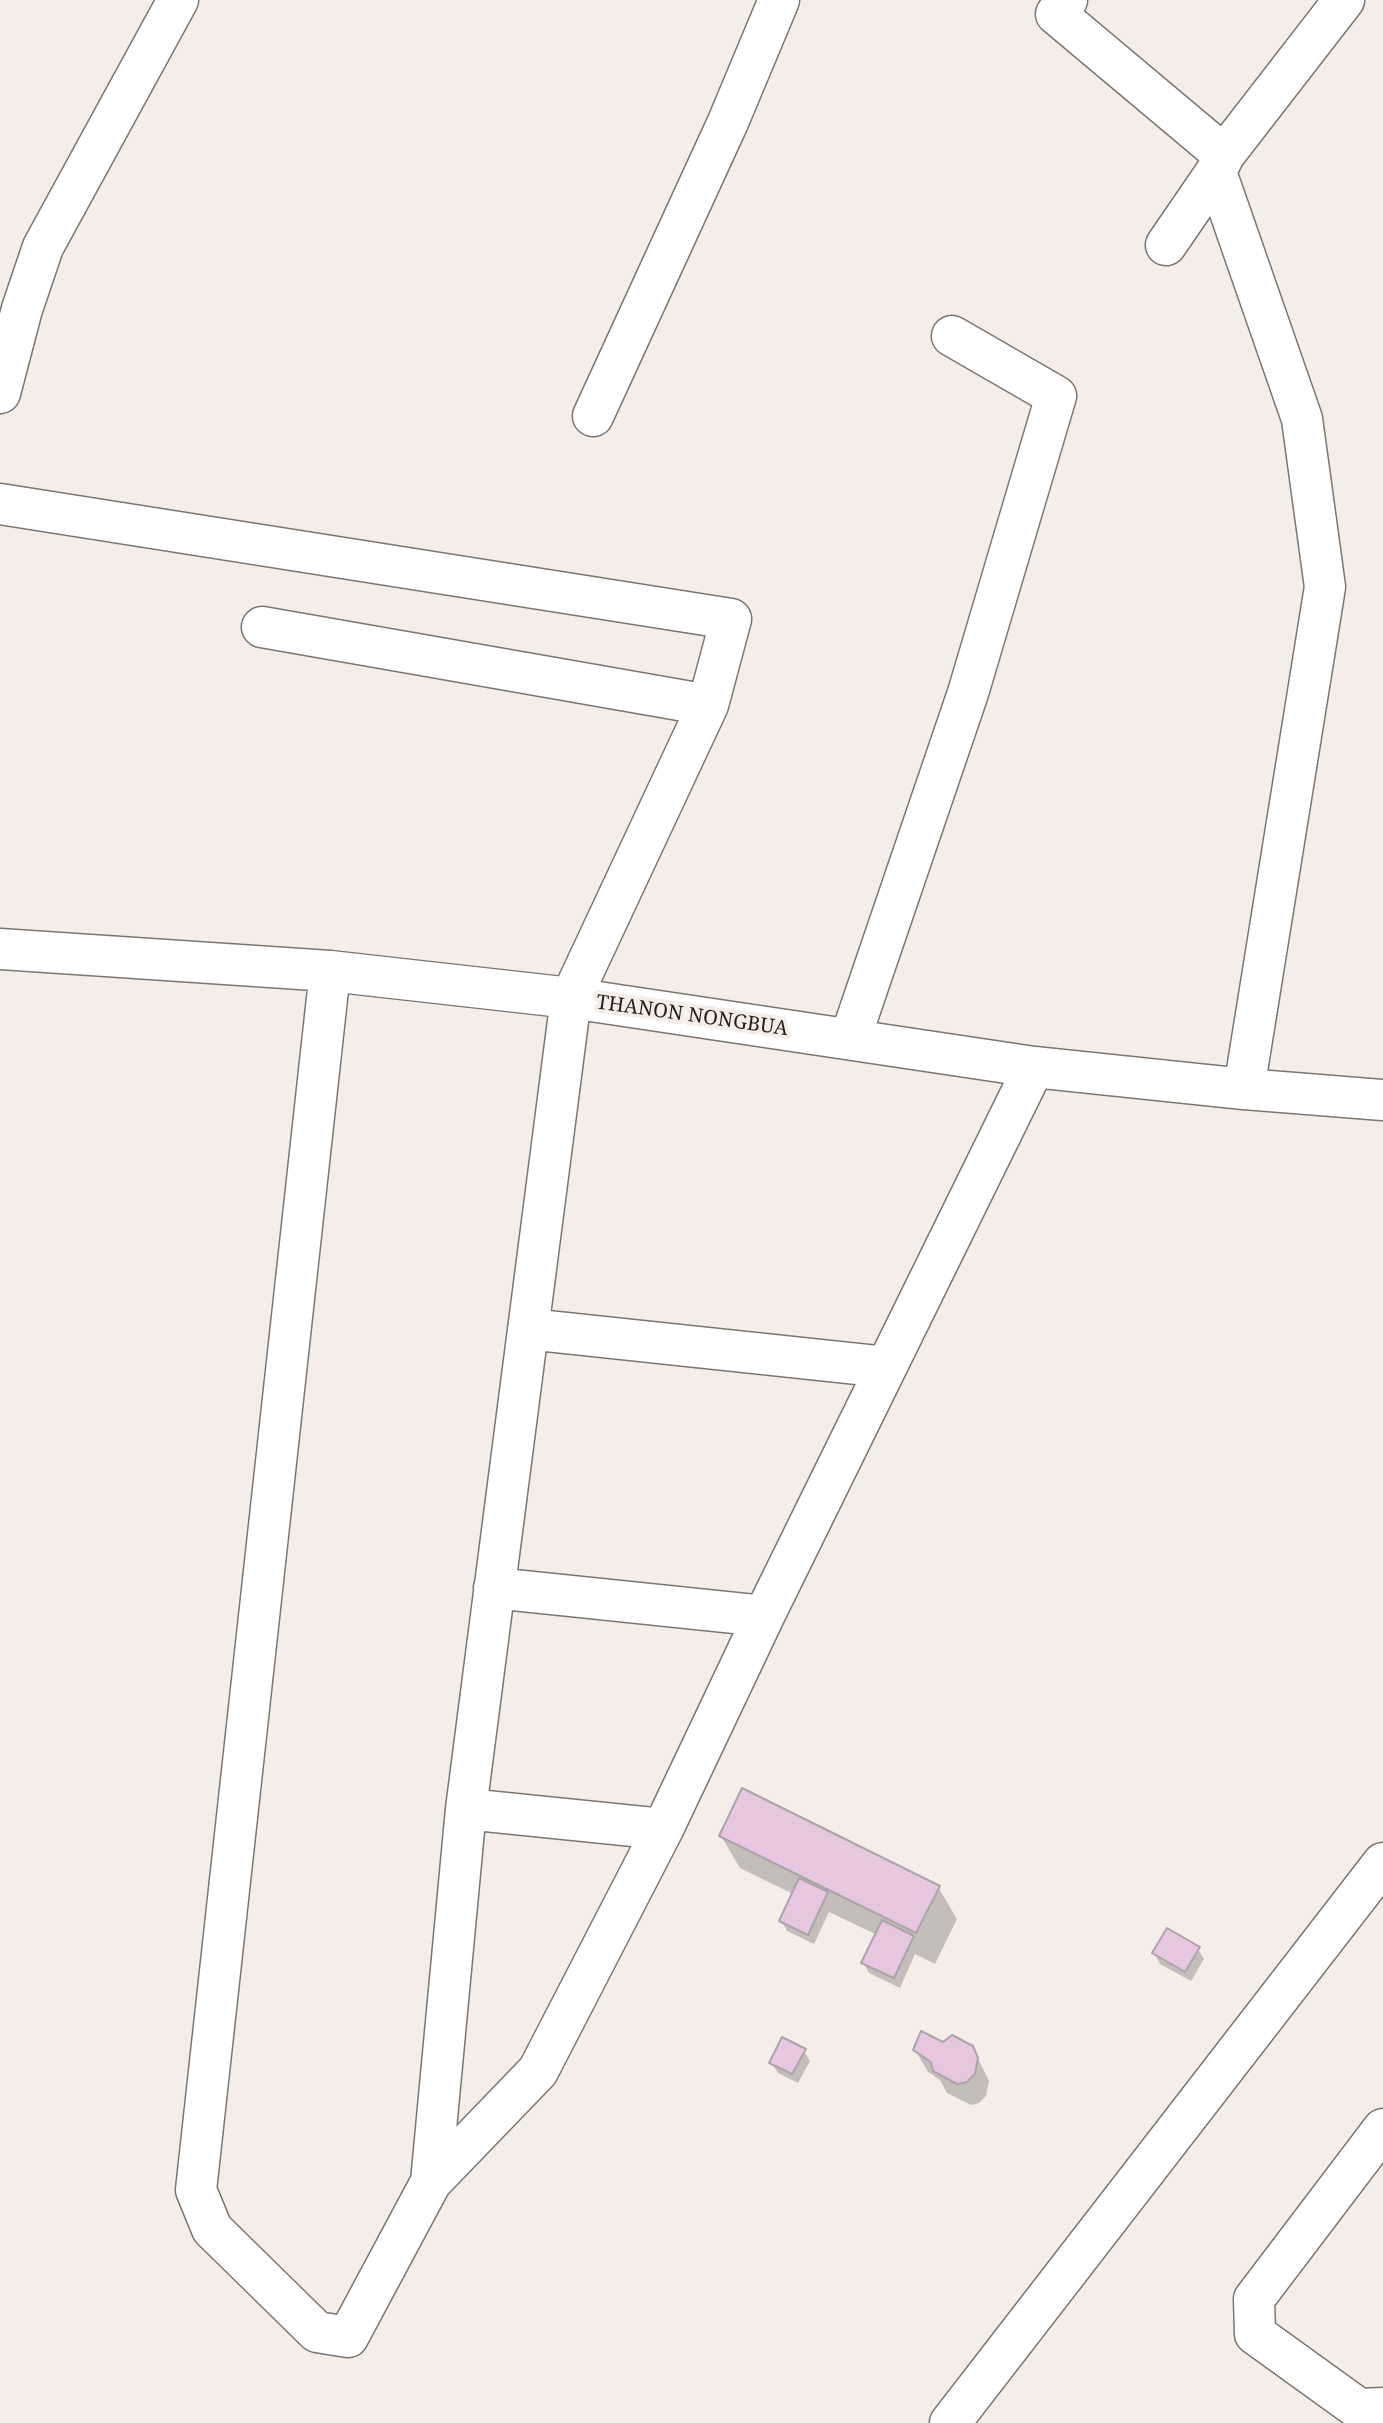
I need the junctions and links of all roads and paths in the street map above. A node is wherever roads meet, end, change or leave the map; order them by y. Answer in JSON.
{"nodes":[{"id":1,"x":178,"y":0,"type":"edge"},
{"id":2,"x":779,"y":0,"type":"edge"},
{"id":3,"x":1067,"y":0,"type":"edge"},
{"id":4,"x":1344,"y":0,"type":"edge"},
{"id":5,"x":1220,"y":164,"type":"junction"},
{"id":6,"x":1166,"y":245,"type":"dead end"},
{"id":7,"x":952,"y":336,"type":"dead end"},
{"id":8,"x":0,"y":393,"type":"edge"},
{"id":9,"x":593,"y":416,"type":"dead end"},
{"id":10,"x":0,"y":504,"type":"edge"},
{"id":11,"x":262,"y":627,"type":"dead end"},
{"id":12,"x":708,"y":705,"type":"junction"},
{"id":13,"x":0,"y":949,"type":"edge"},
{"id":14,"x":330,"y":971,"type":"junction"},
{"id":15,"x":571,"y":998,"type":"junction"},
{"id":16,"x":850,"y":1039,"type":"junction"},
{"id":17,"x":1034,"y":1067,"type":"junction"},
{"id":18,"x":1244,"y":1089,"type":"junction"},
{"id":19,"x":1383,"y":1100,"type":"edge"},
{"id":20,"x":528,"y":1329,"type":"junction"},
{"id":21,"x":886,"y":1367,"type":"junction"},
{"id":22,"x":494,"y":1588,"type":"junction"},
{"id":23,"x":764,"y":1616,"type":"junction"},
{"id":24,"x":466,"y":1809,"type":"junction"},
{"id":25,"x":663,"y":1829,"type":"junction"},
{"id":26,"x":1383,"y":1863,"type":"edge"},
{"id":27,"x":1383,"y":2129,"type":"edge"},
{"id":28,"x":431,"y":2182,"type":"junction"},
{"id":29,"x":1383,"y":2408,"type":"edge"},
{"id":30,"x":950,"y":2423,"type":"edge"}],
"edges":[{"from":1,"to":8,"type":"street"},
{"from":2,"to":9,"type":"street"},
{"from":3,"to":5,"type":"street"},
{"from":4,"to":5,"type":"street"},
{"from":5,"to":6,"type":"street"},
{"from":5,"to":18,"type":"street"},
{"from":7,"to":16,"type":"street"},
{"from":10,"to":12,"type":"street"},
{"from":11,"to":12,"type":"street"},
{"from":12,"to":15,"type":"street"},
{"from":13,"to":14,"type":"street","name":"THANON NONGBUA"},
{"from":14,"to":15,"type":"street","name":"THANON NONGBUA"},
{"from":14,"to":28,"type":"street"},
{"from":15,"to":16,"type":"street","name":"THANON NONGBUA"},
{"from":15,"to":20,"type":"street"},
{"from":16,"to":17,"type":"street","name":"THANON NONGBUA"},
{"from":17,"to":18,"type":"street","name":"THANON NONGBUA"},
{"from":17,"to":21,"type":"street"},
{"from":18,"to":19,"type":"street","name":"THANON NONGBUA"},
{"from":20,"to":21,"type":"street"},
{"from":20,"to":22,"type":"street"},
{"from":21,"to":23,"type":"street"},
{"from":22,"to":23,"type":"street"},
{"from":22,"to":24,"type":"street"},
{"from":23,"to":25,"type":"street"},
{"from":24,"to":25,"type":"street"},
{"from":24,"to":28,"type":"street"},
{"from":25,"to":28,"type":"street"},
{"from":26,"to":30,"type":"street"},
{"from":27,"to":29,"type":"street"}]}
